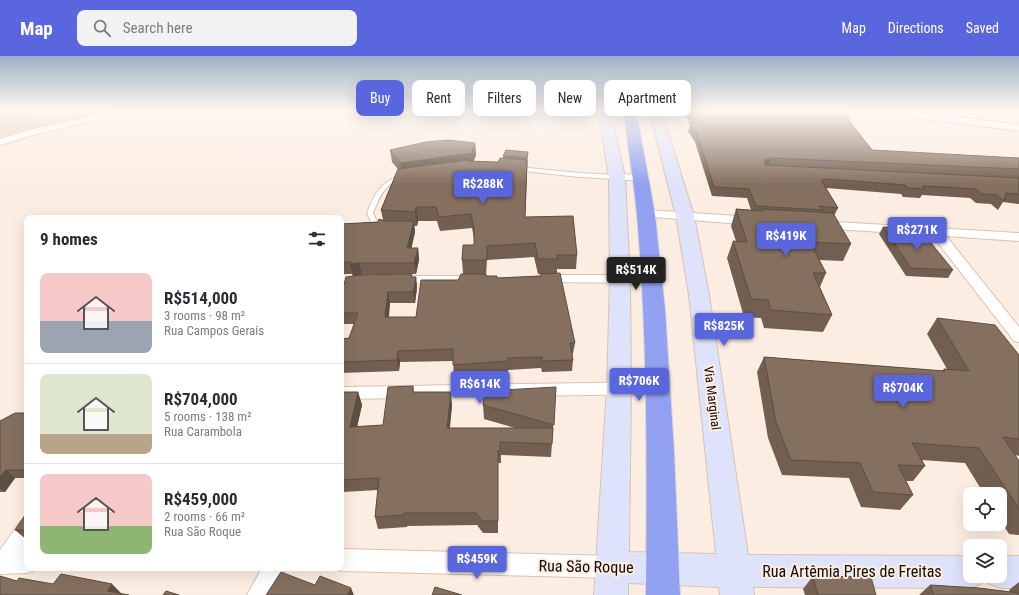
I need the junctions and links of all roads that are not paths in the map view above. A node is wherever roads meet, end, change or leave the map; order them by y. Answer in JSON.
{"nodes":[{"id":1,"x":23,"y":135,"type":"edge"},
{"id":2,"x":609,"y":135,"type":"edge"},
{"id":3,"x":634,"y":135,"type":"edge"},
{"id":4,"x":662,"y":135,"type":"edge"},
{"id":5,"x":0,"y":142,"type":"edge"},
{"id":6,"x":512,"y":168,"type":"edge"},
{"id":7,"x":412,"y":176,"type":"edge"},
{"id":8,"x":617,"y":177,"type":"junction"},
{"id":9,"x":641,"y":178,"type":"junction"},
{"id":10,"x":646,"y":214,"type":"junction"},
{"id":11,"x":685,"y":216,"type":"junction"},
{"id":12,"x":764,"y":221,"type":"edge"},
{"id":13,"x":811,"y":224,"type":"edge"},
{"id":14,"x":387,"y":229,"type":"edge"},
{"id":15,"x":936,"y":232,"type":"junction"},
{"id":16,"x":1019,"y":237,"type":"edge"},
{"id":17,"x":652,"y":278,"type":"junction"},
{"id":18,"x":487,"y":279,"type":"edge"},
{"id":19,"x":526,"y":279,"type":"edge"},
{"id":20,"x":620,"y":279,"type":"junction"},
{"id":21,"x":386,"y":280,"type":"edge"},
{"id":22,"x":1019,"y":336,"type":"edge"},
{"id":23,"x":619,"y":388,"type":"junction"},
{"id":24,"x":658,"y":388,"type":"junction"},
{"id":25,"x":344,"y":393,"type":"edge"},
{"id":26,"x":24,"y":532,"type":"edge"},
{"id":27,"x":344,"y":560,"type":"edge"},
{"id":28,"x":24,"y":562,"type":"edge"},
{"id":29,"x":2,"y":563,"type":"edge"},
{"id":30,"x":273,"y":571,"type":"edge"},
{"id":31,"x":963,"y":572,"type":"edge"},
{"id":32,"x":1007,"y":572,"type":"edge"},
{"id":33,"x":1019,"y":572,"type":"edge"},
{"id":34,"x":612,"y":581,"type":"edge"},
{"id":35,"x":662,"y":581,"type":"edge"},
{"id":36,"x":736,"y":583,"type":"edge"},
{"id":37,"x":258,"y":595,"type":"edge"}],
"edges":[{"from":1,"to":5,"type":"street"},
{"from":2,"to":8,"type":"street"},
{"from":3,"to":9,"type":"highway"},
{"from":4,"to":11,"type":"street","name":"Via Marginal"},
{"from":6,"to":8,"type":"lane"},
{"from":7,"to":14,"type":"lane"},
{"from":8,"to":9,"type":"street"},
{"from":8,"to":20,"type":"street"},
{"from":9,"to":10,"type":"highway"},
{"from":10,"to":11,"type":"street"},
{"from":10,"to":17,"type":"highway"},
{"from":11,"to":12,"type":"street"},
{"from":11,"to":36,"type":"street","name":"Via Marginal"},
{"from":13,"to":15,"type":"street"},
{"from":15,"to":16,"type":"street"},
{"from":15,"to":22,"type":"street"},
{"from":17,"to":20,"type":"street"},
{"from":17,"to":24,"type":"highway"},
{"from":18,"to":21,"type":"street"},
{"from":19,"to":20,"type":"street"},
{"from":20,"to":23,"type":"street"},
{"from":23,"to":24,"type":"street"},
{"from":23,"to":25,"type":"street"},
{"from":23,"to":34,"type":"street"},
{"from":24,"to":35,"type":"highway"},
{"from":26,"to":29,"type":"street"},
{"from":27,"to":34,"type":"street","name":"Rua São Roque"},
{"from":28,"to":29,"type":"street"},
{"from":30,"to":37,"type":"street"},
{"from":31,"to":36,"type":"street","name":"Rua Artêmia Pires de Freitas"},
{"from":32,"to":33,"type":"street"},
{"from":34,"to":35,"type":"street","name":"Rua São Roque"},
{"from":35,"to":36,"type":"street","name":"Rua Artêmia Pires de Freitas"}]}
